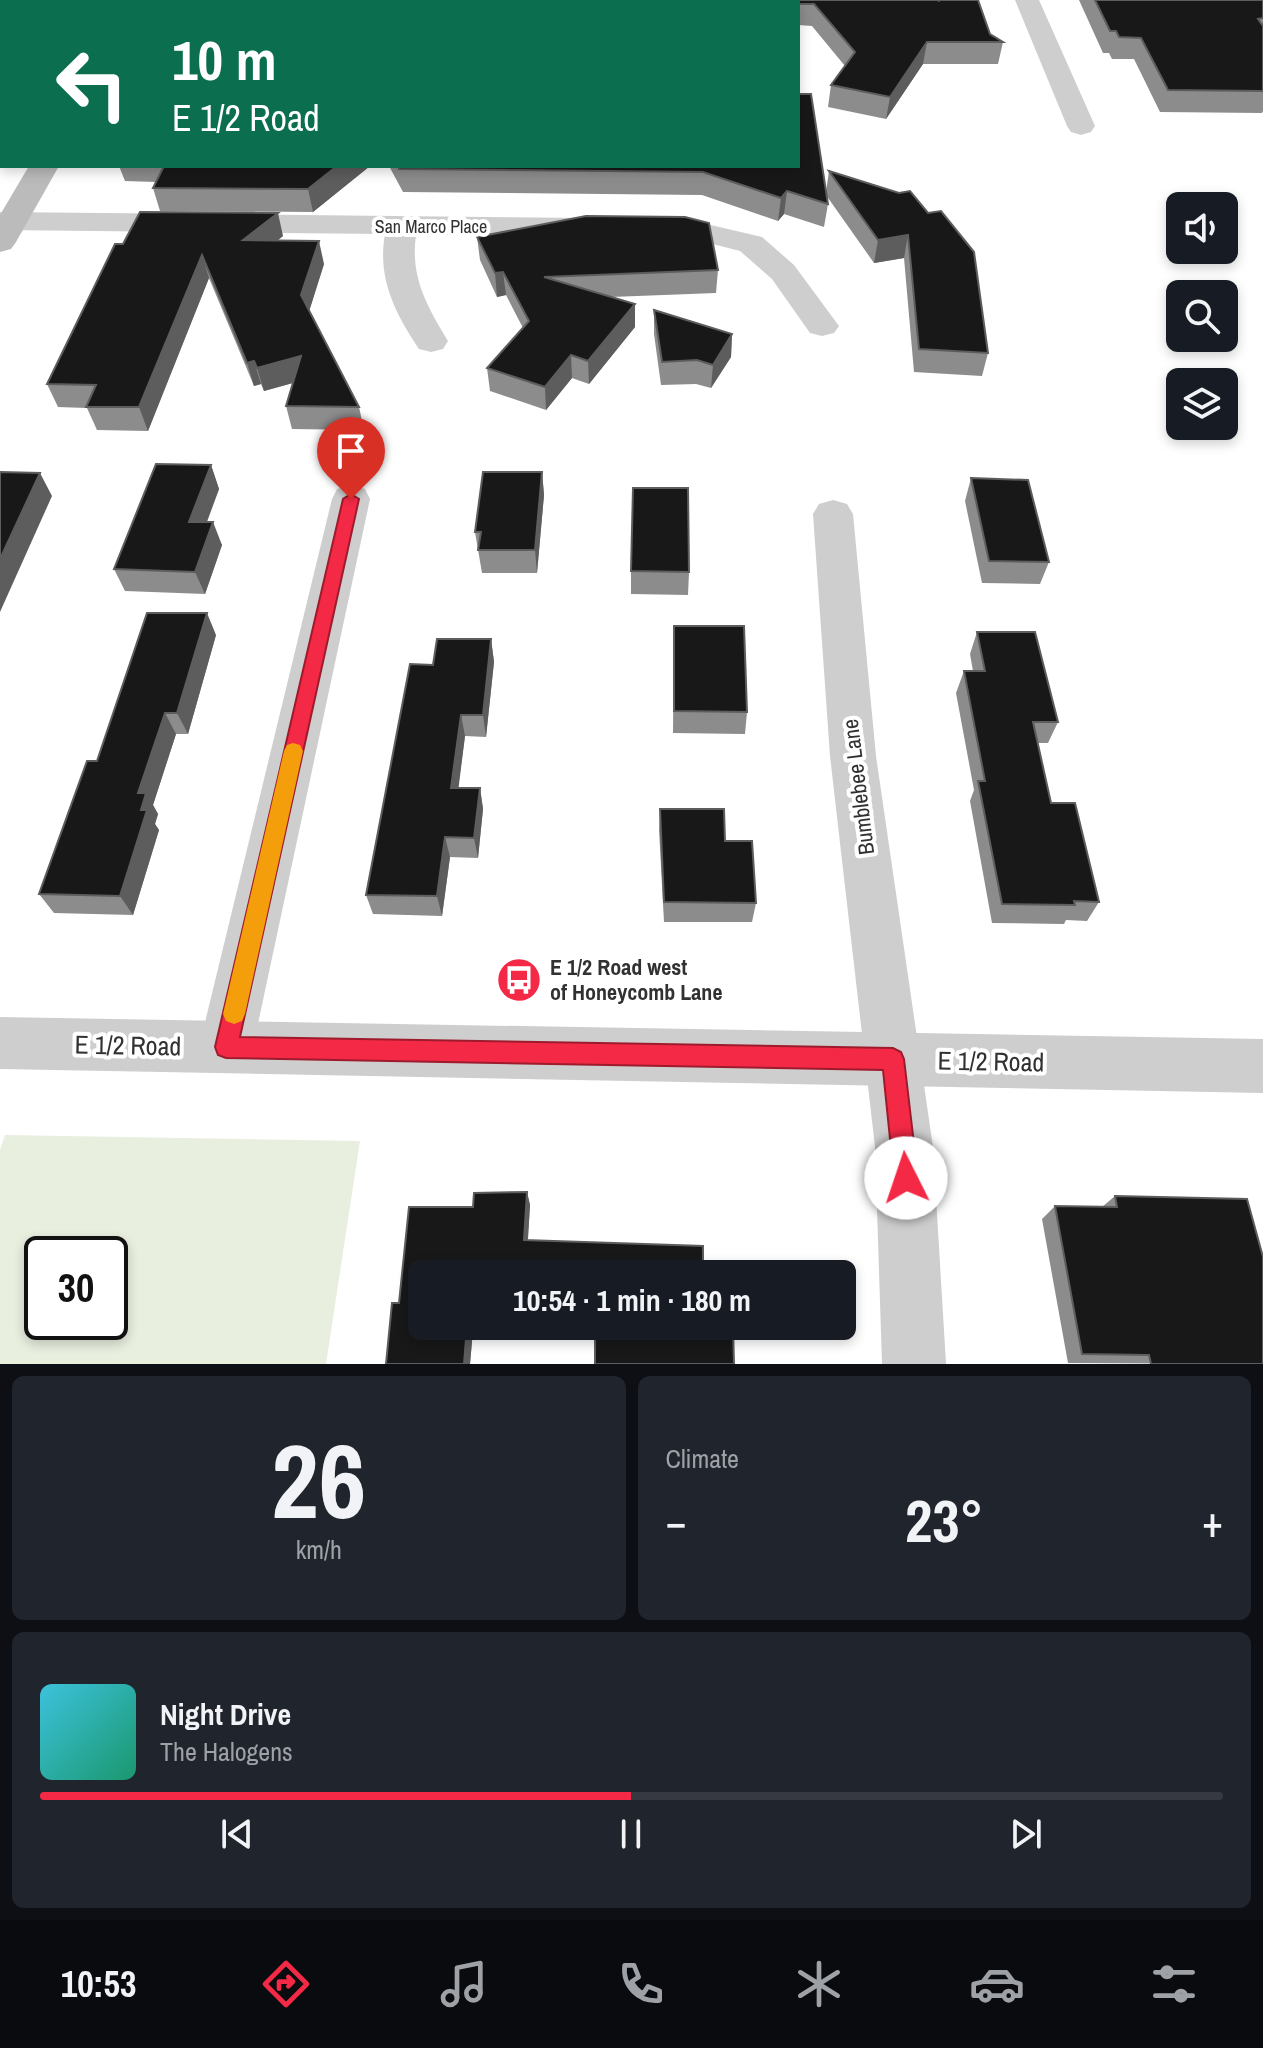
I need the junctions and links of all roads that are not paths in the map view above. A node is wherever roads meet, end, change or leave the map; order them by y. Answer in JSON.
{"nodes":[{"id":1,"x":1027,"y":0,"type":"edge"},
{"id":2,"x":1081,"y":126,"type":"dead end"},
{"id":3,"x":43,"y":168,"type":"edge"},
{"id":4,"x":402,"y":226,"type":"junction"},
{"id":5,"x":4,"y":228,"type":"edge"},
{"id":6,"x":822,"y":326,"type":"dead end"},
{"id":7,"x":431,"y":341,"type":"dead end"},
{"id":8,"x":351,"y":499,"type":"dead end"},
{"id":9,"x":833,"y":514,"type":"dead end"},
{"id":10,"x":0,"y":1043,"type":"edge"},
{"id":11,"x":226,"y":1047,"type":"junction"},
{"id":12,"x":893,"y":1059,"type":"junction"},
{"id":13,"x":1263,"y":1066,"type":"edge"},
{"id":14,"x":914,"y":1364,"type":"edge"}],
"edges":[{"from":1,"to":2,"type":"street"},
{"from":3,"to":5,"type":"main road"},
{"from":4,"to":5,"type":"street","name":"San Marco Place"},
{"from":4,"to":6,"type":"street","name":"San Marco Place"},
{"from":4,"to":7,"type":"street"},
{"from":8,"to":11,"type":"street"},
{"from":9,"to":12,"type":"street","name":"Bumblebee Lane"},
{"from":10,"to":11,"type":"street","name":"E 1/2 Road"},
{"from":11,"to":12,"type":"street","name":"E 1/2 Road"},
{"from":12,"to":13,"type":"street","name":"E 1/2 Road"},
{"from":12,"to":14,"type":"street","name":"Bumblebee Lane"}]}
